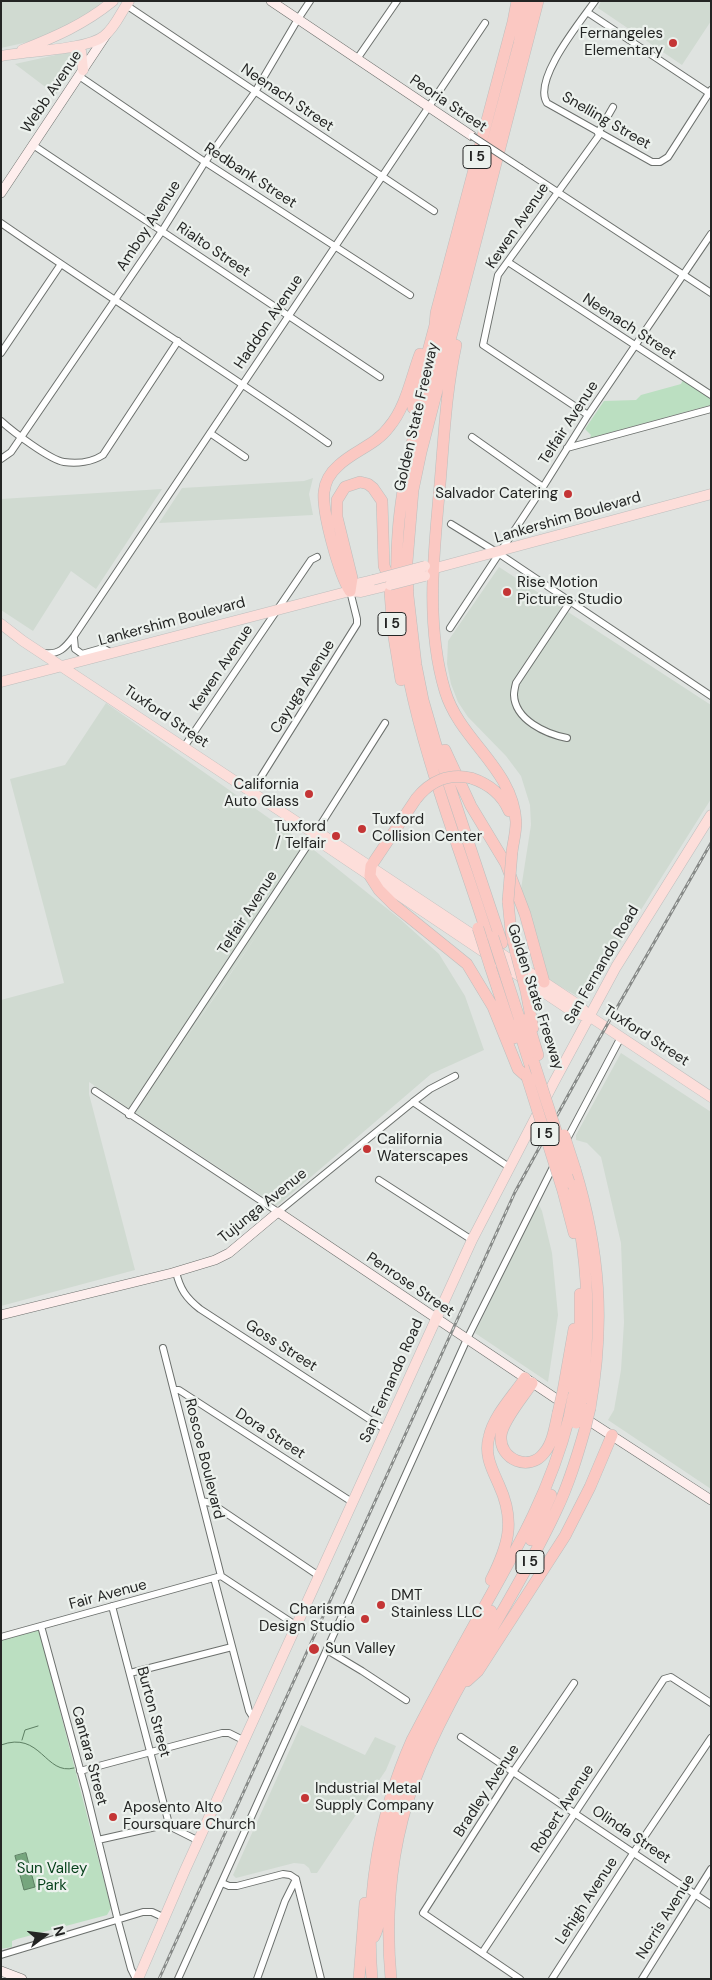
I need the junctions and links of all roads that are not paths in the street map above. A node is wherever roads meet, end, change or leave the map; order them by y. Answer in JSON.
{"nodes":[{"id":1,"x":113,"y":1,"type":"edge"},
{"id":2,"x":271,"y":1,"type":"edge"},
{"id":3,"x":310,"y":1,"type":"edge"},
{"id":4,"x":397,"y":1,"type":"edge"},
{"id":5,"x":517,"y":1,"type":"edge"},
{"id":6,"x":530,"y":1,"type":"edge"},
{"id":7,"x":538,"y":1,"type":"edge"},
{"id":8,"x":594,"y":1,"type":"edge"},
{"id":9,"x":128,"y":3,"type":"edge"},
{"id":10,"x":587,"y":12,"type":"junction"},
{"id":11,"x":298,"y":19,"type":"junction"},
{"id":12,"x":485,"y":23,"type":"dead end"},
{"id":13,"x":109,"y":31,"type":"junction"},
{"id":14,"x":70,"y":46,"type":"junction"},
{"id":15,"x":5,"y":55,"type":"edge"},
{"id":16,"x":357,"y":59,"type":"junction"},
{"id":17,"x":81,"y":73,"type":"junction"},
{"id":18,"x":710,"y":91,"type":"edge"},
{"id":19,"x":254,"y":92,"type":"junction"},
{"id":20,"x":427,"y":107,"type":"junction"},
{"id":21,"x":613,"y":108,"type":"dead end"},
{"id":22,"x":599,"y":133,"type":"junction"},
{"id":23,"x":472,"y":136,"type":"joint"},
{"id":24,"x":33,"y":144,"type":"junction"},
{"id":25,"x":205,"y":162,"type":"junction"},
{"id":26,"x":380,"y":176,"type":"junction"},
{"id":27,"x":556,"y":192,"type":"junction"},
{"id":28,"x":1,"y":193,"type":"edge"},
{"id":29,"x":434,"y":211,"type":"dead end"},
{"id":30,"x":1,"y":223,"type":"edge"},
{"id":31,"x":162,"y":231,"type":"junction"},
{"id":32,"x":711,"y":234,"type":"edge"},
{"id":33,"x":335,"y":246,"type":"junction"},
{"id":34,"x":508,"y":262,"type":"junction"},
{"id":35,"x":61,"y":264,"type":"junction"},
{"id":36,"x":684,"y":275,"type":"junction"},
{"id":37,"x":711,"y":293,"type":"edge"},
{"id":38,"x":410,"y":295,"type":"dead end"},
{"id":39,"x":114,"y":300,"type":"junction"},
{"id":40,"x":459,"y":308,"type":"junction"},
{"id":41,"x":436,"y":312,"type":"junction"},
{"id":42,"x":288,"y":316,"type":"junction"},
{"id":43,"x":178,"y":341,"type":"junction"},
{"id":44,"x":635,"y":346,"type":"junction"},
{"id":45,"x":1,"y":353,"type":"edge"},
{"id":46,"x":380,"y":377,"type":"dead end"},
{"id":47,"x":243,"y":384,"type":"junction"},
{"id":48,"x":711,"y":395,"type":"edge"},
{"id":49,"x":711,"y":409,"type":"edge"},
{"id":50,"x":588,"y":415,"type":"junction"},
{"id":51,"x":1,"y":421,"type":"edge"},
{"id":52,"x":210,"y":433,"type":"junction"},
{"id":53,"x":22,"y":437,"type":"junction"},
{"id":54,"x":472,"y":437,"type":"dead end"},
{"id":55,"x":328,"y":444,"type":"dead end"},
{"id":56,"x":567,"y":448,"type":"junction"},
{"id":57,"x":245,"y":457,"type":"dead end"},
{"id":58,"x":1,"y":458,"type":"edge"},
{"id":59,"x":543,"y":487,"type":"junction"},
{"id":60,"x":711,"y":494,"type":"edge"},
{"id":61,"x":451,"y":524,"type":"dead end"},
{"id":62,"x":498,"y":553,"type":"junction"},
{"id":63,"x":317,"y":557,"type":"dead end"},
{"id":64,"x":427,"y":570,"type":"junction"},
{"id":65,"x":390,"y":580,"type":"junction"},
{"id":66,"x":350,"y":590,"type":"junction"},
{"id":67,"x":570,"y":602,"type":"junction"},
{"id":68,"x":276,"y":610,"type":"junction"},
{"id":69,"x":1,"y":624,"type":"edge"},
{"id":70,"x":450,"y":628,"type":"dead end"},
{"id":71,"x":411,"y":630,"type":"junction"},
{"id":72,"x":74,"y":636,"type":"junction"},
{"id":73,"x":41,"y":653,"type":"junction"},
{"id":74,"x":113,"y":653,"type":"junction"},
{"id":75,"x":62,"y":667,"type":"junction"},
{"id":76,"x":1,"y":682,"type":"edge"},
{"id":77,"x":711,"y":696,"type":"edge"},
{"id":78,"x":385,"y":723,"type":"dead end"},
{"id":79,"x":567,"y":738,"type":"dead end"},
{"id":80,"x":184,"y":747,"type":"junction"},
{"id":81,"x":251,"y":793,"type":"junction"},
{"id":82,"x":711,"y":815,"type":"edge"},
{"id":83,"x":314,"y":834,"type":"junction"},
{"id":84,"x":512,"y":852,"type":"junction"},
{"id":85,"x":370,"y":871,"type":"junction"},
{"id":86,"x":402,"y":898,"type":"junction"},
{"id":87,"x":422,"y":901,"type":"junction"},
{"id":88,"x":490,"y":936,"type":"junction"},
{"id":89,"x":507,"y":977,"type":"junction"},
{"id":90,"x":544,"y":982,"type":"junction"},
{"id":91,"x":589,"y":1016,"type":"junction"},
{"id":92,"x":622,"y":1037,"type":"junction"},
{"id":93,"x":533,"y":1061,"type":"junction"},
{"id":94,"x":455,"y":1076,"type":"dead end"},
{"id":95,"x":94,"y":1091,"type":"dead end"},
{"id":96,"x":711,"y":1097,"type":"edge"},
{"id":97,"x":413,"y":1102,"type":"junction"},
{"id":98,"x":129,"y":1115,"type":"junction"},
{"id":99,"x":509,"y":1167,"type":"junction"},
{"id":100,"x":379,"y":1180,"type":"dead end"},
{"id":101,"x":570,"y":1180,"type":"junction"},
{"id":102,"x":278,"y":1212,"type":"junction"},
{"id":103,"x":472,"y":1240,"type":"junction"},
{"id":104,"x":176,"y":1272,"type":"junction"},
{"id":105,"x":1,"y":1314,"type":"edge"},
{"id":106,"x":436,"y":1319,"type":"junction"},
{"id":107,"x":467,"y":1339,"type":"junction"},
{"id":108,"x":163,"y":1348,"type":"dead end"},
{"id":109,"x":529,"y":1381,"type":"junction"},
{"id":110,"x":174,"y":1390,"type":"junction"},
{"id":111,"x":578,"y":1400,"type":"junction"},
{"id":112,"x":573,"y":1422,"type":"junction"},
{"id":113,"x":386,"y":1430,"type":"junction"},
{"id":114,"x":612,"y":1435,"type":"junction"},
{"id":115,"x":711,"y":1500,"type":"edge"},
{"id":116,"x":202,"y":1501,"type":"junction"},
{"id":117,"x":352,"y":1502,"type":"junction"},
{"id":118,"x":319,"y":1576,"type":"junction"},
{"id":119,"x":218,"y":1577,"type":"junction"},
{"id":120,"x":112,"y":1606,"type":"junction"},
{"id":121,"x":40,"y":1626,"type":"junction"},
{"id":122,"x":297,"y":1626,"type":"junction"},
{"id":123,"x":1,"y":1637,"type":"edge"},
{"id":124,"x":232,"y":1646,"type":"junction"},
{"id":125,"x":327,"y":1650,"type":"junction"},
{"id":126,"x":454,"y":1661,"type":"junction"},
{"id":127,"x":130,"y":1673,"type":"junction"},
{"id":128,"x":574,"y":1683,"type":"dead end"},
{"id":129,"x":460,"y":1688,"type":"junction"},
{"id":130,"x":406,"y":1700,"type":"dead end"},
{"id":131,"x":711,"y":1703,"type":"edge"},
{"id":132,"x":254,"y":1719,"type":"junction"},
{"id":133,"x":461,"y":1738,"type":"dead end"},
{"id":134,"x":711,"y":1738,"type":"edge"},
{"id":135,"x":245,"y":1741,"type":"junction"},
{"id":136,"x":150,"y":1752,"type":"junction"},
{"id":137,"x":80,"y":1771,"type":"junction"},
{"id":138,"x":513,"y":1772,"type":"junction"},
{"id":139,"x":575,"y":1813,"type":"junction"},
{"id":140,"x":169,"y":1824,"type":"junction"},
{"id":141,"x":98,"y":1840,"type":"junction"},
{"id":142,"x":199,"y":1841,"type":"junction"},
{"id":143,"x":634,"y":1852,"type":"junction"},
{"id":144,"x":374,"y":1867,"type":"junction"},
{"id":145,"x":711,"y":1869,"type":"edge"},
{"id":146,"x":296,"y":1879,"type":"junction"},
{"id":147,"x":222,"y":1883,"type":"junction"},
{"id":148,"x":695,"y":1894,"type":"junction"},
{"id":149,"x":711,"y":1905,"type":"edge"},
{"id":150,"x":389,"y":1908,"type":"junction"},
{"id":151,"x":165,"y":1918,"type":"junction"},
{"id":152,"x":118,"y":1920,"type":"junction"},
{"id":153,"x":370,"y":1942,"type":"junction"},
{"id":154,"x":482,"y":1953,"type":"junction"},
{"id":155,"x":1,"y":1954,"type":"edge"},
{"id":156,"x":1,"y":1971,"type":"edge"},
{"id":157,"x":22,"y":1979,"type":"edge"},
{"id":158,"x":137,"y":1979,"type":"edge"},
{"id":159,"x":178,"y":1979,"type":"edge"},
{"id":160,"x":257,"y":1979,"type":"edge"},
{"id":161,"x":321,"y":1979,"type":"edge"},
{"id":162,"x":359,"y":1979,"type":"edge"},
{"id":163,"x":372,"y":1979,"type":"edge"},
{"id":164,"x":391,"y":1979,"type":"edge"},
{"id":165,"x":398,"y":1979,"type":"edge"},
{"id":166,"x":520,"y":1979,"type":"edge"},
{"id":167,"x":552,"y":1979,"type":"edge"},
{"id":168,"x":642,"y":1979,"type":"edge"}],
"edges":[{"from":1,"to":15,"type":"main road"},
{"from":2,"to":11,"type":"street","name":"Peoria Street"},
{"from":3,"to":11,"type":"street","name":"Amboy Avenue"},
{"from":4,"to":16,"type":"street"},
{"from":5,"to":41,"type":"highway","name":"Golden State Freeway","number":"I 5"},
{"from":6,"to":88,"type":"highway"},
{"from":7,"to":40,"type":"highway","name":"Golden State Freeway","number":"I 5"},
{"from":8,"to":10,"type":"street"},
{"from":9,"to":13,"type":"main road"},
{"from":9,"to":19,"type":"street","name":"Neenach Street"},
{"from":10,"to":18,"type":"street"},
{"from":10,"to":22,"type":"street","name":"Snelling Street"},
{"from":11,"to":16,"type":"street","name":"Peoria Street"},
{"from":11,"to":19,"type":"street","name":"Amboy Avenue"},
{"from":12,"to":20,"type":"street","name":"Haddon Avenue"},
{"from":13,"to":14,"type":"main road"},
{"from":13,"to":17,"type":"street","name":"Webb Avenue"},
{"from":14,"to":15,"type":"main road"},
{"from":14,"to":17,"type":"main road"},
{"from":16,"to":20,"type":"street","name":"Peoria Street"},
{"from":17,"to":24,"type":"street","name":"Webb Avenue"},
{"from":17,"to":25,"type":"street","name":"Redbank Street"},
{"from":18,"to":22,"type":"street","name":"Snelling Street"},
{"from":19,"to":25,"type":"street","name":"Amboy Avenue"},
{"from":19,"to":26,"type":"street","name":"Neenach Street"},
{"from":20,"to":23,"type":"street","name":"Peoria Street"},
{"from":20,"to":26,"type":"street","name":"Haddon Avenue"},
{"from":21,"to":22,"type":"street","name":"Kewen Avenue"},
{"from":22,"to":27,"type":"street","name":"Kewen Avenue"},
{"from":23,"to":27,"type":"street","name":"Peoria Street","bridge":true},
{"from":24,"to":28,"type":"street","name":"Webb Avenue"},
{"from":24,"to":31,"type":"street","name":"Rialto Street"},
{"from":25,"to":31,"type":"street","name":"Amboy Avenue"},
{"from":25,"to":33,"type":"street","name":"Redbank Street"},
{"from":26,"to":29,"type":"street","name":"Neenach Street"},
{"from":26,"to":33,"type":"street","name":"Haddon Avenue"},
{"from":27,"to":34,"type":"street","name":"Kewen Avenue"},
{"from":27,"to":36,"type":"street","name":"Peoria Street"},
{"from":30,"to":35,"type":"street"},
{"from":31,"to":39,"type":"street","name":"Amboy Avenue"},
{"from":31,"to":42,"type":"street","name":"Rialto Street"},
{"from":32,"to":36,"type":"street","name":"Telfair Avenue"},
{"from":33,"to":38,"type":"street","name":"Redbank Street"},
{"from":33,"to":42,"type":"street","name":"Haddon Avenue"},
{"from":34,"to":44,"type":"street","name":"Neenach Street"},
{"from":34,"to":50,"type":"street","name":"Kewen Avenue"},
{"from":35,"to":39,"type":"street"},
{"from":35,"to":45,"type":"street"},
{"from":36,"to":37,"type":"street","name":"Peoria Street"},
{"from":36,"to":44,"type":"street","name":"Telfair Avenue"},
{"from":39,"to":43,"type":"street"},
{"from":39,"to":53,"type":"street","name":"Amboy Avenue"},
{"from":40,"to":64,"type":"highway"},
{"from":40,"to":71,"type":"highway","name":"Golden State Freeway","number":"I 5"},
{"from":41,"to":65,"type":"highway","name":"Golden State Freeway","number":"I 5"},
{"from":41,"to":66,"type":"highway"},
{"from":42,"to":46,"type":"street","name":"Rialto Street"},
{"from":42,"to":47,"type":"street","name":"Haddon Avenue"},
{"from":43,"to":47,"type":"street"},
{"from":43,"to":53,"type":"street"},
{"from":44,"to":48,"type":"street","name":"Neenach Street"},
{"from":44,"to":50,"type":"street","name":"Telfair Avenue"},
{"from":47,"to":52,"type":"street","name":"Haddon Avenue"},
{"from":47,"to":55,"type":"street"},
{"from":49,"to":56,"type":"street"},
{"from":50,"to":56,"type":"street","name":"Telfair Avenue"},
{"from":51,"to":53,"type":"street"},
{"from":52,"to":57,"type":"street"},
{"from":52,"to":72,"type":"street","name":"Haddon Avenue"},
{"from":53,"to":58,"type":"street","name":"Amboy Avenue"},
{"from":54,"to":59,"type":"street"},
{"from":56,"to":59,"type":"street","name":"Telfair Avenue"},
{"from":59,"to":62,"type":"street","name":"Telfair Avenue"},
{"from":60,"to":62,"type":"main road","name":"Lankershim Boulevard"},
{"from":61,"to":62,"type":"street"},
{"from":62,"to":64,"type":"main road","name":"Lankershim Boulevard"},
{"from":62,"to":67,"type":"street"},
{"from":62,"to":70,"type":"street","name":"Telfair Avenue"},
{"from":63,"to":68,"type":"street","name":"Kewen Avenue"},
{"from":64,"to":66,"type":"main road","name":"Lankershim Boulevard","bridge":true},
{"from":64,"to":84,"type":"highway"},
{"from":65,"to":66,"type":"highway"},
{"from":65,"to":88,"type":"highway","name":"Golden State Freeway","number":"I 5"},
{"from":66,"to":68,"type":"main road","name":"Lankershim Boulevard"},
{"from":66,"to":81,"type":"street","name":"Cayuga Avenue"},
{"from":67,"to":77,"type":"street"},
{"from":67,"to":79,"type":"street"},
{"from":68,"to":74,"type":"main road","name":"Lankershim Boulevard"},
{"from":68,"to":80,"type":"street","name":"Kewen Avenue"},
{"from":69,"to":73,"type":"main road","name":"Tuxford Street"},
{"from":71,"to":88,"type":"highway","name":"Golden State Freeway","number":"I 5"},
{"from":71,"to":90,"type":"highway"},
{"from":72,"to":73,"type":"street","name":"Haddon Avenue"},
{"from":72,"to":74,"type":"street"},
{"from":73,"to":75,"type":"main road","name":"Tuxford Street"},
{"from":74,"to":75,"type":"main road","name":"Lankershim Boulevard"},
{"from":75,"to":76,"type":"main road","name":"Lankershim Boulevard"},
{"from":75,"to":80,"type":"main road","name":"Tuxford Street"},
{"from":78,"to":83,"type":"street","name":"Telfair Avenue"},
{"from":80,"to":81,"type":"main road","name":"Tuxford Street"},
{"from":81,"to":83,"type":"main road","name":"Tuxford Street"},
{"from":82,"to":91,"type":"main road","name":"San Fernando Road"},
{"from":83,"to":85,"type":"main road","name":"Tuxford Street"},
{"from":83,"to":98,"type":"street","name":"Telfair Avenue"},
{"from":84,"to":85,"type":"highway","bridge":true},
{"from":84,"to":93,"type":"highway","bridge":true},
{"from":85,"to":86,"type":"main road","name":"Tuxford Street"},
{"from":85,"to":87,"type":"main road","name":"Tuxford Street"},
{"from":85,"to":93,"type":"highway"},
{"from":86,"to":87,"type":"main road"},
{"from":86,"to":91,"type":"main road","name":"Tuxford Street"},
{"from":87,"to":90,"type":"main road","name":"Tuxford Street"},
{"from":88,"to":89,"type":"highway","name":"Golden State Freeway","number":"I 5"},
{"from":88,"to":89,"type":"highway"},
{"from":88,"to":93,"type":"highway","name":"Golden State Freeway","number":"I 5","bridge":true},
{"from":89,"to":93,"type":"highway","name":"Golden State Freeway","number":"I 5"},
{"from":89,"to":93,"type":"highway"},
{"from":90,"to":91,"type":"main road","name":"Tuxford Street"},
{"from":91,"to":92,"type":"main road","name":"Tuxford Street"},
{"from":91,"to":99,"type":"main road","name":"San Fernando Road"},
{"from":92,"to":96,"type":"main road","name":"Tuxford Street"},
{"from":92,"to":107,"type":"street"},
{"from":93,"to":101,"type":"highway","name":"Golden State Freeway","number":"I 5","bridge":true},
{"from":93,"to":101,"type":"highway","name":"Golden State Freeway","number":"I 5","bridge":true},
{"from":94,"to":97,"type":"street","name":"Tujunga Avenue"},
{"from":95,"to":98,"type":"street","name":"Penrose Street"},
{"from":97,"to":99,"type":"street"},
{"from":97,"to":102,"type":"street","name":"Tujunga Avenue"},
{"from":98,"to":102,"type":"street","name":"Penrose Street"},
{"from":99,"to":103,"type":"main road","name":"San Fernando Road"},
{"from":100,"to":103,"type":"street"},
{"from":101,"to":111,"type":"highway","name":"Golden State Freeway","number":"I 5"},
{"from":101,"to":111,"type":"highway","name":"Golden State Freeway","number":"I 5"},
{"from":102,"to":104,"type":"street","name":"Tujunga Avenue"},
{"from":102,"to":106,"type":"street","name":"Penrose Street"},
{"from":103,"to":106,"type":"main road","name":"San Fernando Road"},
{"from":104,"to":105,"type":"street","name":"Tujunga Avenue"},
{"from":104,"to":113,"type":"street","name":"Goss Street"},
{"from":106,"to":107,"type":"street","name":"Penrose Street"},
{"from":106,"to":113,"type":"main road","name":"San Fernando Road"},
{"from":107,"to":109,"type":"street","name":"Penrose Street"},
{"from":107,"to":125,"type":"street"},
{"from":108,"to":110,"type":"street","name":"Roscoe Boulevard"},
{"from":109,"to":112,"type":"highway"},
{"from":109,"to":114,"type":"street","name":"Penrose Street"},
{"from":109,"to":126,"type":"highway"},
{"from":110,"to":116,"type":"street","name":"Roscoe Boulevard"},
{"from":110,"to":117,"type":"street","name":"Dora Street"},
{"from":111,"to":112,"type":"highway","name":"Golden State Freeway","number":"I 5","bridge":true},
{"from":111,"to":112,"type":"highway","name":"Golden State Freeway","number":"I 5","bridge":true},
{"from":112,"to":126,"type":"highway","name":"Golden State Freeway","number":"I 5"},
{"from":112,"to":129,"type":"highway","name":"Golden State Freeway","number":"I 5"},
{"from":112,"to":150,"type":"highway"},
{"from":112,"to":153,"type":"highway"},
{"from":113,"to":117,"type":"main road","name":"San Fernando Road"},
{"from":114,"to":115,"type":"street","name":"Penrose Street"},
{"from":114,"to":129,"type":"highway"},
{"from":116,"to":118,"type":"street"},
{"from":116,"to":119,"type":"street","name":"Roscoe Boulevard"},
{"from":117,"to":118,"type":"main road","name":"San Fernando Road"},
{"from":118,"to":122,"type":"main road","name":"San Fernando Road"},
{"from":119,"to":120,"type":"street","name":"Fair Avenue"},
{"from":119,"to":122,"type":"street"},
{"from":119,"to":124,"type":"street","name":"Roscoe Boulevard"},
{"from":120,"to":121,"type":"street","name":"Fair Avenue"},
{"from":120,"to":127,"type":"street","name":"Burton Street"},
{"from":121,"to":123,"type":"street","name":"Fair Avenue"},
{"from":121,"to":137,"type":"street","name":"Cantara Street"},
{"from":122,"to":132,"type":"main road","name":"San Fernando Road"},
{"from":124,"to":127,"type":"street"},
{"from":124,"to":132,"type":"street","name":"Roscoe Boulevard"},
{"from":125,"to":130,"type":"street"},
{"from":125,"to":147,"type":"street"},
{"from":126,"to":144,"type":"highway","name":"Golden State Freeway","number":"I 5"},
{"from":127,"to":136,"type":"street","name":"Burton Street"},
{"from":128,"to":138,"type":"street","name":"Bradley Avenue"},
{"from":129,"to":150,"type":"highway","name":"Golden State Freeway","number":"I 5"},
{"from":131,"to":139,"type":"street","name":"Robert Avenue"},
{"from":132,"to":135,"type":"main road","name":"San Fernando Road"},
{"from":133,"to":138,"type":"street","name":"Olinda Street"},
{"from":134,"to":143,"type":"street","name":"Lehigh Avenue"},
{"from":135,"to":136,"type":"street"},
{"from":135,"to":142,"type":"main road","name":"San Fernando Road"},
{"from":136,"to":137,"type":"street"},
{"from":136,"to":140,"type":"street","name":"Burton Street"},
{"from":137,"to":141,"type":"street","name":"Cantara Street"},
{"from":138,"to":139,"type":"street","name":"Olinda Street"},
{"from":138,"to":154,"type":"street","name":"Bradley Avenue"},
{"from":139,"to":143,"type":"street","name":"Olinda Street"},
{"from":139,"to":154,"type":"street","name":"Robert Avenue"},
{"from":140,"to":141,"type":"street"},
{"from":140,"to":142,"type":"street"},
{"from":141,"to":152,"type":"street","name":"Cantara Street"},
{"from":142,"to":151,"type":"main road","name":"San Fernando Road"},
{"from":143,"to":148,"type":"street","name":"Olinda Street"},
{"from":143,"to":167,"type":"street","name":"Lehigh Avenue"},
{"from":144,"to":153,"type":"highway","name":"Golden State Freeway","number":"I 5"},
{"from":144,"to":162,"type":"highway"},
{"from":145,"to":148,"type":"street","name":"Norris Avenue"},
{"from":146,"to":147,"type":"street"},
{"from":146,"to":160,"type":"street"},
{"from":146,"to":161,"type":"street"},
{"from":147,"to":159,"type":"street"},
{"from":148,"to":149,"type":"street","name":"Olinda Street"},
{"from":148,"to":168,"type":"street","name":"Norris Avenue"},
{"from":150,"to":164,"type":"highway","name":"Golden State Freeway","number":"I 5"},
{"from":150,"to":165,"type":"highway"},
{"from":151,"to":152,"type":"street"},
{"from":151,"to":158,"type":"main road","name":"San Fernando Road"},
{"from":152,"to":155,"type":"street"},
{"from":152,"to":158,"type":"street","name":"Cantara Street"},
{"from":153,"to":163,"type":"highway","name":"Golden State Freeway","number":"I 5"},
{"from":154,"to":166,"type":"street"},
{"from":156,"to":157,"type":"street"}]}
